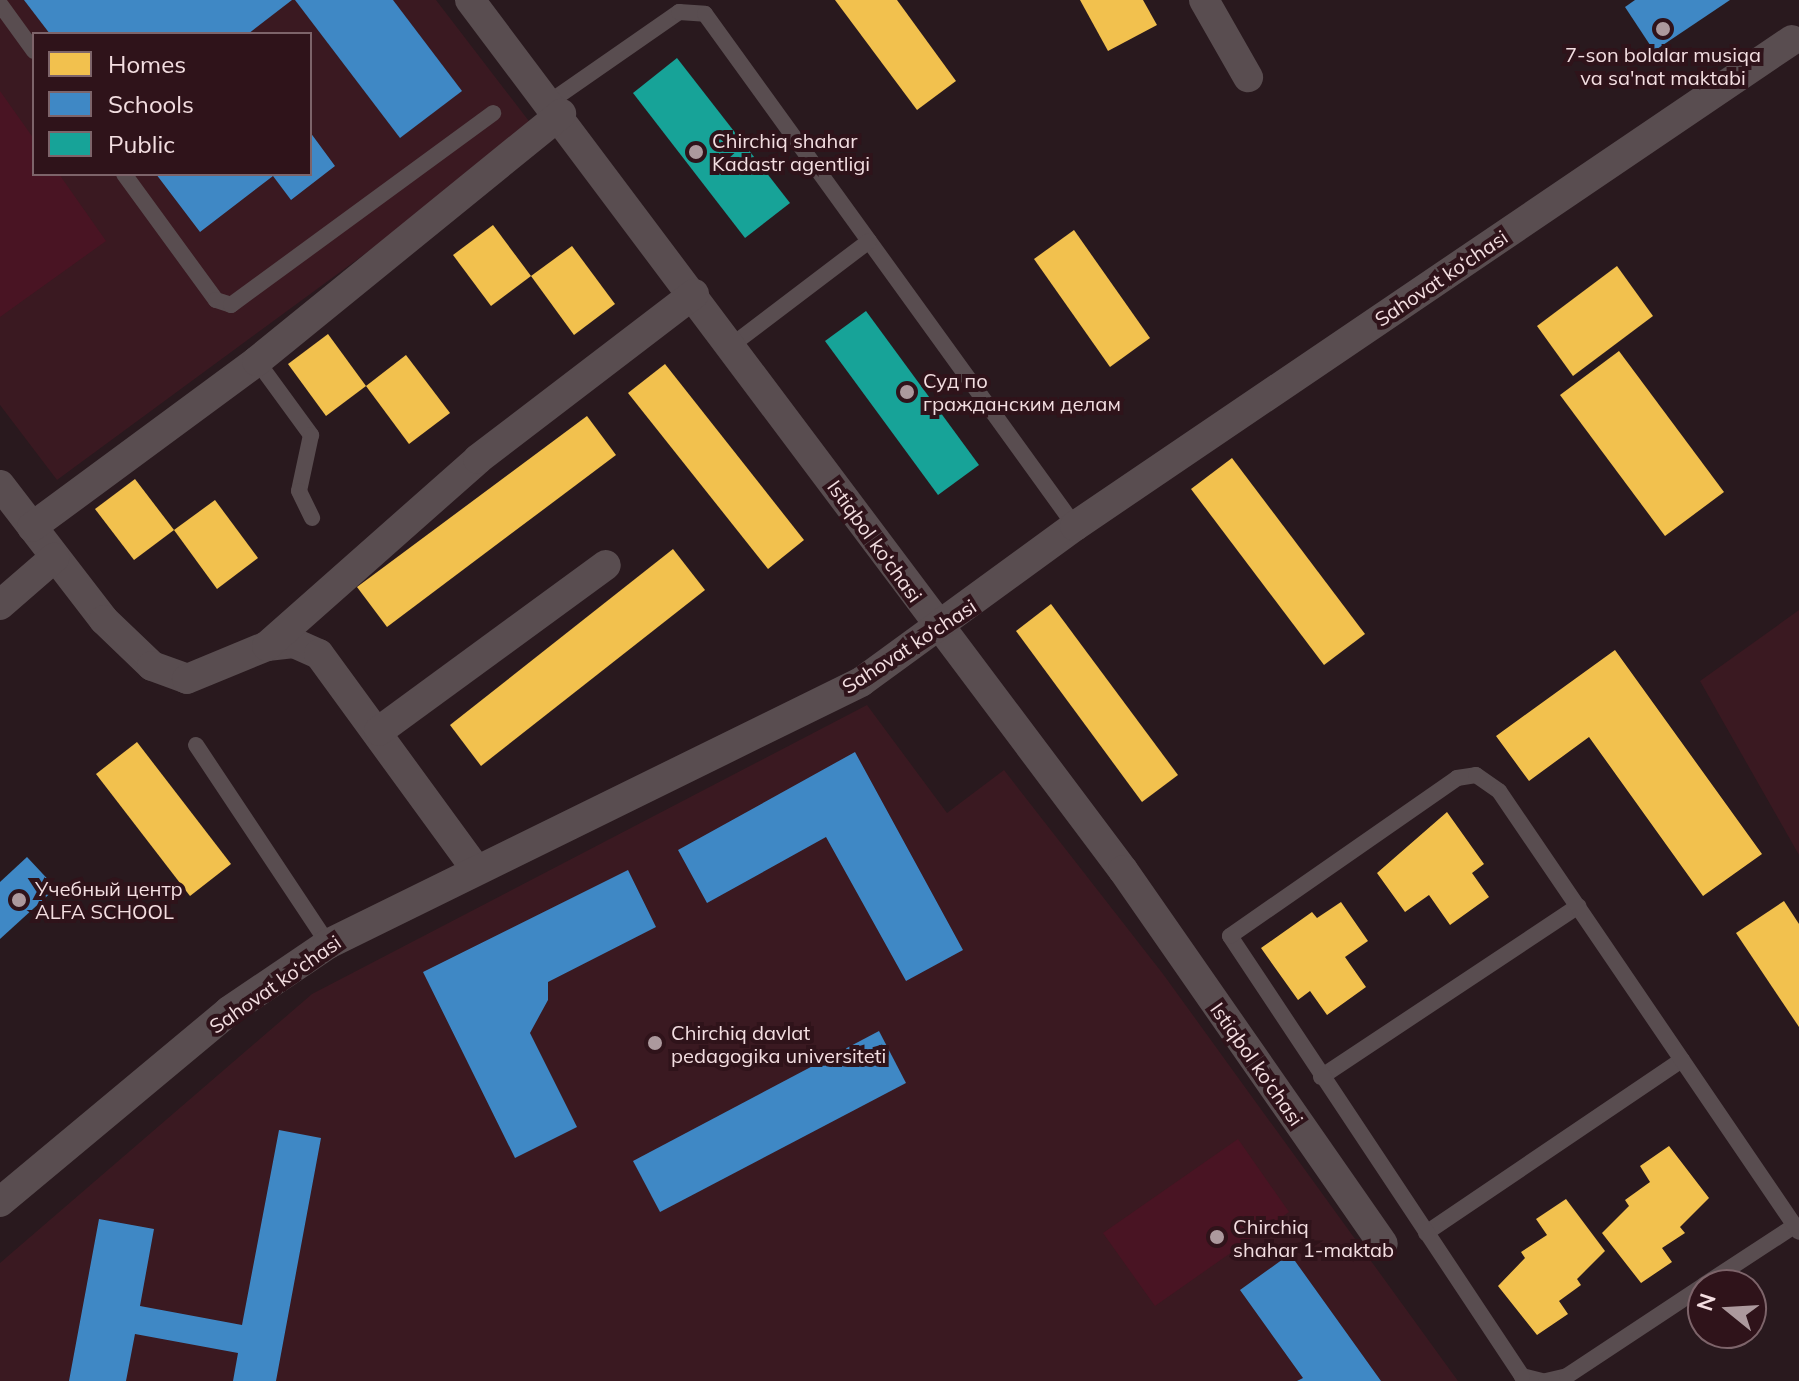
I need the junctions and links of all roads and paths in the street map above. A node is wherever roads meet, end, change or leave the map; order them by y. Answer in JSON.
{"nodes":[{"id":1,"x":470,"y":0,"type":"edge"},
{"id":2,"x":1204,"y":0,"type":"edge"},
{"id":3,"x":0,"y":4,"type":"edge"},
{"id":4,"x":1792,"y":40,"type":"dead end"},
{"id":5,"x":32,"y":48,"type":"edge"},
{"id":6,"x":1248,"y":77,"type":"dead end"},
{"id":7,"x":556,"y":108,"type":"junction"},
{"id":8,"x":493,"y":113,"type":"dead end"},
{"id":9,"x":125,"y":176,"type":"edge"},
{"id":10,"x":869,"y":241,"type":"junction"},
{"id":11,"x":694,"y":294,"type":"junction"},
{"id":12,"x":732,"y":345,"type":"junction"},
{"id":13,"x":257,"y":361,"type":"junction"},
{"id":14,"x":0,"y":485,"type":"edge"},
{"id":15,"x":312,"y":518,"type":"dead end"},
{"id":16,"x":1075,"y":526,"type":"junction"},
{"id":17,"x":32,"y":527,"type":"junction"},
{"id":18,"x":54,"y":558,"type":"junction"},
{"id":19,"x":606,"y":565,"type":"dead end"},
{"id":20,"x":0,"y":605,"type":"edge"},
{"id":21,"x":941,"y":630,"type":"junction"},
{"id":22,"x":267,"y":646,"type":"junction"},
{"id":23,"x":379,"y":731,"type":"junction"},
{"id":24,"x":196,"y":745,"type":"dead end"},
{"id":25,"x":475,"y":868,"type":"junction"},
{"id":26,"x":1578,"y":906,"type":"junction"},
{"id":27,"x":328,"y":944,"type":"junction"},
{"id":28,"x":1682,"y":1060,"type":"junction"},
{"id":29,"x":1321,"y":1077,"type":"junction"},
{"id":30,"x":0,"y":1202,"type":"edge"},
{"id":31,"x":1796,"y":1229,"type":"edge"},
{"id":32,"x":1426,"y":1233,"type":"junction"},
{"id":33,"x":1383,"y":1244,"type":"dead end"},
{"id":34,"x":1731,"y":1269,"type":"edge"},
{"id":35,"x":1687,"y":1297,"type":"edge"},
{"id":36,"x":1544,"y":1381,"type":"edge"}],
"edges":[{"from":1,"to":7,"type":"street","name":"Istiqbol ko‘chasi"},
{"from":2,"to":6,"type":"street"},
{"from":3,"to":5,"type":"lane"},
{"from":4,"to":16,"type":"street","name":"Sahovat ko‘chasi"},
{"from":7,"to":10,"type":"lane"},
{"from":7,"to":11,"type":"street","name":"Istiqbol ko‘chasi"},
{"from":7,"to":13,"type":"street"},
{"from":8,"to":9,"type":"lane"},
{"from":10,"to":12,"type":"lane"},
{"from":10,"to":16,"type":"lane"},
{"from":11,"to":12,"type":"street","name":"Istiqbol ko‘chasi"},
{"from":11,"to":22,"type":"street"},
{"from":12,"to":21,"type":"street","name":"Istiqbol ko‘chasi"},
{"from":13,"to":15,"type":"lane"},
{"from":13,"to":17,"type":"street"},
{"from":14,"to":17,"type":"street"},
{"from":16,"to":21,"type":"street","name":"Sahovat ko‘chasi"},
{"from":17,"to":18,"type":"street"},
{"from":18,"to":20,"type":"street"},
{"from":18,"to":22,"type":"street"},
{"from":19,"to":23,"type":"street"},
{"from":21,"to":25,"type":"street","name":"Sahovat ko‘chasi"},
{"from":21,"to":33,"type":"street","name":"Istiqbol ko‘chasi"},
{"from":22,"to":23,"type":"street"},
{"from":23,"to":25,"type":"street"},
{"from":24,"to":27,"type":"lane"},
{"from":25,"to":27,"type":"street","name":"Sahovat ko‘chasi"},
{"from":26,"to":28,"type":"lane"},
{"from":26,"to":29,"type":"lane"},
{"from":26,"to":29,"type":"lane"},
{"from":27,"to":30,"type":"street","name":"Sahovat ko‘chasi"},
{"from":28,"to":31,"type":"lane"},
{"from":28,"to":32,"type":"lane"},
{"from":29,"to":32,"type":"lane"},
{"from":31,"to":34,"type":"lane"},
{"from":32,"to":36,"type":"lane"},
{"from":35,"to":36,"type":"lane"}]}
